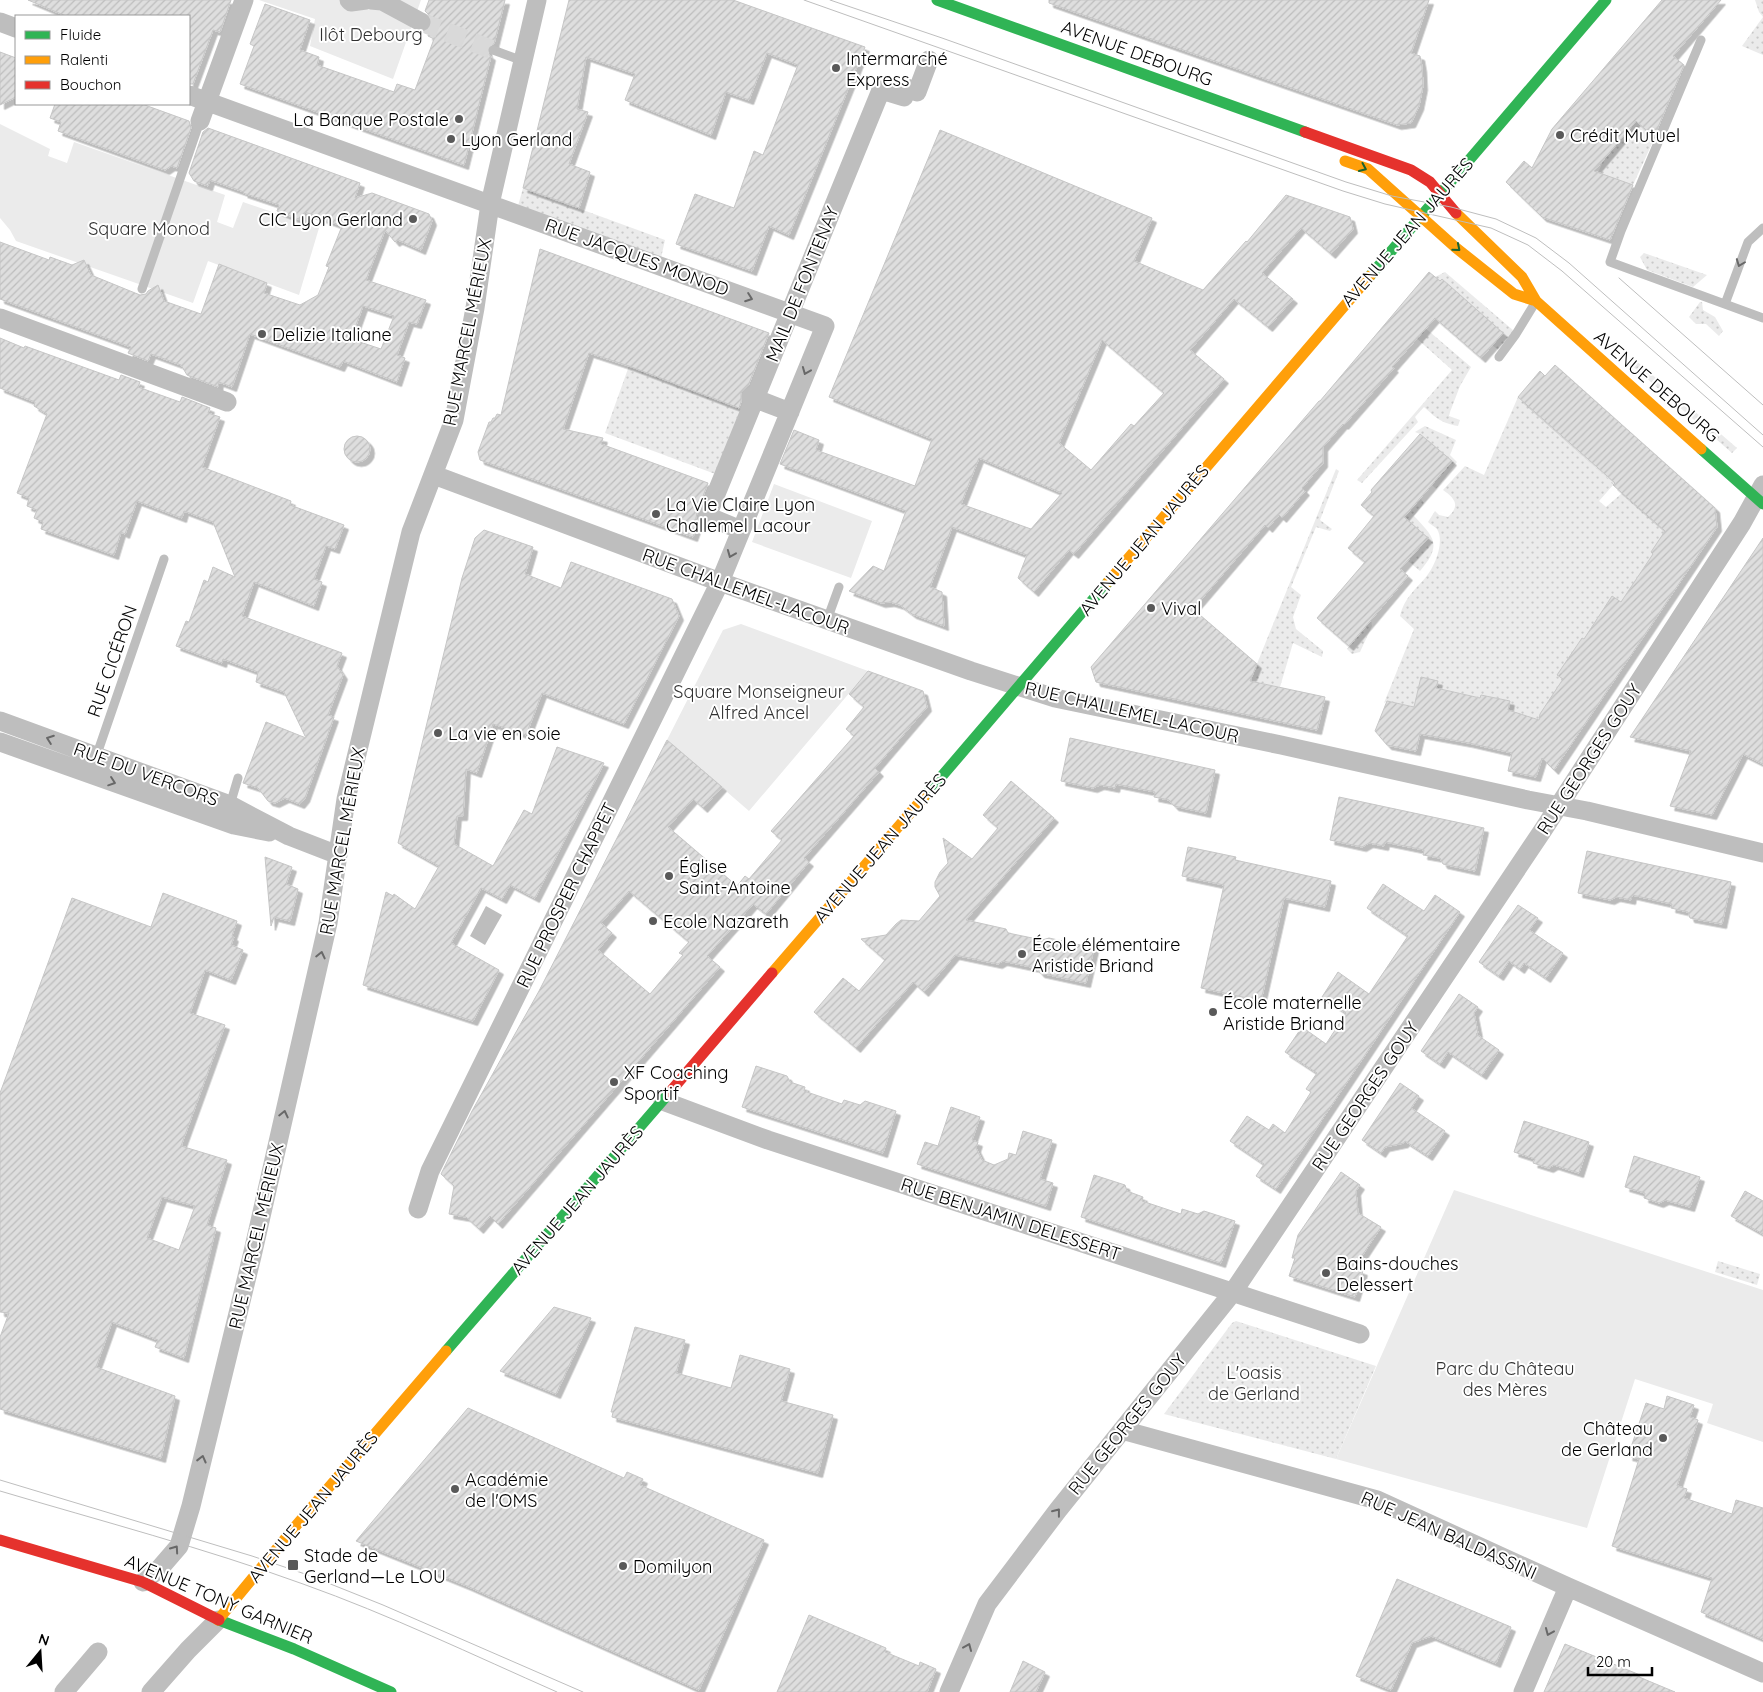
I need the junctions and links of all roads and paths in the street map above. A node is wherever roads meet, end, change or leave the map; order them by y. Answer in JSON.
{"nodes":[{"id":1,"x":244,"y":0,"type":"edge"},
{"id":2,"x":349,"y":0,"type":"edge"},
{"id":3,"x":366,"y":0,"type":"edge"},
{"id":4,"x":371,"y":0,"type":"edge"},
{"id":5,"x":537,"y":0,"type":"edge"},
{"id":6,"x":937,"y":0,"type":"edge"},
{"id":7,"x":1606,"y":0,"type":"edge"},
{"id":8,"x":962,"y":4,"type":"edge"},
{"id":9,"x":0,"y":22,"type":"edge"},
{"id":10,"x":421,"y":22,"type":"tunnel mouth"},
{"id":11,"x":15,"y":28,"type":"edge"},
{"id":12,"x":1701,"y":40,"type":"dead end"},
{"id":13,"x":493,"y":50,"type":"tunnel mouth"},
{"id":14,"x":929,"y":60,"type":"dead end"},
{"id":15,"x":523,"y":61,"type":"junction"},
{"id":16,"x":190,"y":95,"type":"edge"},
{"id":17,"x":207,"y":102,"type":"junction"},
{"id":18,"x":200,"y":121,"type":"joint"},
{"id":19,"x":1326,"y":140,"type":"junction"},
{"id":20,"x":1440,"y":194,"type":"junction"},
{"id":21,"x":490,"y":204,"type":"junction"},
{"id":22,"x":1421,"y":216,"type":"junction"},
{"id":23,"x":1763,"y":228,"type":"edge"},
{"id":24,"x":142,"y":289,"type":"dead end"},
{"id":25,"x":1536,"y":301,"type":"junction"},
{"id":26,"x":1725,"y":304,"type":"junction"},
{"id":27,"x":789,"y":313,"type":"junction"},
{"id":28,"x":0,"y":318,"type":"edge"},
{"id":29,"x":1763,"y":318,"type":"edge"},
{"id":30,"x":1499,"y":357,"type":"dead end"},
{"id":31,"x":753,"y":398,"type":"junction"},
{"id":32,"x":227,"y":402,"type":"dead end"},
{"id":33,"x":790,"y":412,"type":"junction"},
{"id":34,"x":434,"y":475,"type":"junction"},
{"id":35,"x":1761,"y":495,"type":"edge"},
{"id":36,"x":741,"y":530,"type":"junction"},
{"id":37,"x":164,"y":559,"type":"dead end"},
{"id":38,"x":720,"y":582,"type":"junction"},
{"id":39,"x":839,"y":588,"type":"dead end"},
{"id":40,"x":827,"y":620,"type":"junction"},
{"id":41,"x":1018,"y":686,"type":"junction"},
{"id":42,"x":0,"y":721,"type":"edge"},
{"id":43,"x":0,"y":742,"type":"edge"},
{"id":44,"x":96,"y":756,"type":"junction"},
{"id":45,"x":91,"y":774,"type":"junction"},
{"id":46,"x":238,"y":778,"type":"dead end"},
{"id":47,"x":230,"y":805,"type":"junction"},
{"id":48,"x":1558,"y":806,"type":"junction"},
{"id":49,"x":288,"y":836,"type":"junction"},
{"id":50,"x":1763,"y":853,"type":"edge"},
{"id":51,"x":338,"y":855,"type":"junction"},
{"id":52,"x":663,"y":1101,"type":"junction"},
{"id":53,"x":418,"y":1210,"type":"dead end"},
{"id":54,"x":1233,"y":1292,"type":"junction"},
{"id":55,"x":1360,"y":1334,"type":"dead end"},
{"id":56,"x":1122,"y":1430,"type":"junction"},
{"id":57,"x":0,"y":1540,"type":"edge"},
{"id":58,"x":143,"y":1582,"type":"junction"},
{"id":59,"x":1568,"y":1588,"type":"junction"},
{"id":60,"x":218,"y":1620,"type":"junction"},
{"id":61,"x":98,"y":1652,"type":"dead end"},
{"id":62,"x":1763,"y":1673,"type":"edge"},
{"id":63,"x":64,"y":1692,"type":"edge"},
{"id":64,"x":151,"y":1692,"type":"edge"},
{"id":65,"x":392,"y":1692,"type":"edge"},
{"id":66,"x":949,"y":1692,"type":"edge"},
{"id":67,"x":1524,"y":1692,"type":"edge"}],
"edges":[{"from":1,"to":17,"type":"street"},
{"from":2,"to":3,"type":"street"},
{"from":4,"to":10,"type":"street"},
{"from":5,"to":15,"type":"street","name":"RUE MARCEL MÉRIEUX"},
{"from":6,"to":8,"type":"main road","name":"AVENUE DEBOURG"},
{"from":7,"to":20,"type":"main road","name":"AVENUE JEAN JAURÈS"},
{"from":8,"to":19,"type":"main road","name":"AVENUE DEBOURG"},
{"from":9,"to":11,"type":"street"},
{"from":12,"to":26,"type":"lane"},
{"from":13,"to":15,"type":"lane"},
{"from":14,"to":27,"type":"street","name":"MAIL DE FONTENAY"},
{"from":15,"to":21,"type":"street","name":"RUE MARCEL MÉRIEUX"},
{"from":16,"to":17,"type":"street","name":"RUE JACQUES MONOD"},
{"from":17,"to":18,"type":"street"},
{"from":17,"to":21,"type":"street","name":"RUE JACQUES MONOD"},
{"from":18,"to":24,"type":"lane"},
{"from":19,"to":20,"type":"main road","name":"AVENUE DEBOURG"},
{"from":19,"to":22,"type":"main road","name":"AVENUE DEBOURG","one_way":true},
{"from":20,"to":22,"type":"main road","name":"AVENUE JEAN JAURÈS"},
{"from":20,"to":25,"type":"main road","name":"AVENUE DEBOURG"},
{"from":21,"to":27,"type":"street","name":"RUE JACQUES MONOD","one_way":true},
{"from":21,"to":34,"type":"street","name":"RUE MARCEL MÉRIEUX"},
{"from":22,"to":25,"type":"main road","name":"AVENUE DEBOURG","one_way":true},
{"from":22,"to":41,"type":"main road","name":"AVENUE JEAN JAURÈS"},
{"from":23,"to":26,"type":"lane","one_way":true},
{"from":25,"to":30,"type":"lane"},
{"from":25,"to":35,"type":"main road","name":"AVENUE DEBOURG"},
{"from":26,"to":29,"type":"lane"},
{"from":27,"to":31,"type":"street","name":"MAIL DE FONTENAY"},
{"from":27,"to":33,"type":"street","name":"RUE JACQUES MONOD","one_way":true},
{"from":28,"to":32,"type":"street"},
{"from":31,"to":33,"type":"street"},
{"from":31,"to":36,"type":"street","name":"MAIL DE FONTENAY"},
{"from":33,"to":36,"type":"street","name":"RUE JACQUES MONOD"},
{"from":34,"to":38,"type":"street","name":"RUE CHALLEMEL-LACOUR"},
{"from":34,"to":51,"type":"street","name":"RUE MARCEL MÉRIEUX"},
{"from":35,"to":48,"type":"street","name":"RUE GEORGES GOUY"},
{"from":36,"to":38,"type":"street","name":"RUE JACQUES MONOD","one_way":true},
{"from":37,"to":44,"type":"lane","name":"RUE CICÉRON"},
{"from":38,"to":40,"type":"street","name":"RUE CHALLEMEL-LACOUR"},
{"from":38,"to":53,"type":"street","name":"RUE PROSPER CHAPPET"},
{"from":39,"to":40,"type":"lane"},
{"from":40,"to":41,"type":"street","name":"RUE CHALLEMEL-LACOUR"},
{"from":41,"to":48,"type":"street","name":"RUE CHALLEMEL-LACOUR"},
{"from":41,"to":52,"type":"main road","name":"AVENUE JEAN JAURÈS"},
{"from":44,"to":42,"type":"street","name":"RUE DU VERCORS","one_way":true},
{"from":43,"to":45,"type":"street","name":"RUE DU VERCORS"},
{"from":44,"to":45,"type":"lane","name":"RUE CICÉRON"},
{"from":44,"to":47,"type":"street","name":"RUE DU VERCORS"},
{"from":45,"to":49,"type":"street","name":"RUE DU VERCORS","one_way":true},
{"from":46,"to":47,"type":"lane"},
{"from":47,"to":49,"type":"street","name":"RUE DU VERCORS"},
{"from":48,"to":50,"type":"street","name":"RUE CHALLEMEL-LACOUR"},
{"from":48,"to":54,"type":"street","name":"RUE GEORGES GOUY"},
{"from":49,"to":51,"type":"street","name":"RUE DU VERCORS"},
{"from":58,"to":51,"type":"street","name":"RUE MARCEL MÉRIEUX","one_way":true},
{"from":52,"to":54,"type":"street","name":"RUE BENJAMIN DELESSERT"},
{"from":52,"to":60,"type":"main road","name":"AVENUE JEAN JAURÈS"},
{"from":54,"to":55,"type":"street","name":"RUE BENJAMIN DELESSERT"},
{"from":54,"to":56,"type":"street","name":"RUE GEORGES GOUY"},
{"from":56,"to":59,"type":"street","name":"RUE JEAN BALDASSINI"},
{"from":66,"to":56,"type":"street","name":"RUE GEORGES GOUY","one_way":true},
{"from":57,"to":58,"type":"main road","name":"AVENUE TONY GARNIER"},
{"from":58,"to":60,"type":"main road","name":"AVENUE TONY GARNIER"},
{"from":59,"to":62,"type":"street","name":"RUE JEAN BALDASSINI"},
{"from":59,"to":67,"type":"street","one_way":true},
{"from":60,"to":64,"type":"street","name":"AVENUE JEAN JAURÈS"},
{"from":60,"to":65,"type":"main road","name":"AVENUE TONY GARNIER"},
{"from":61,"to":63,"type":"street"}]}
